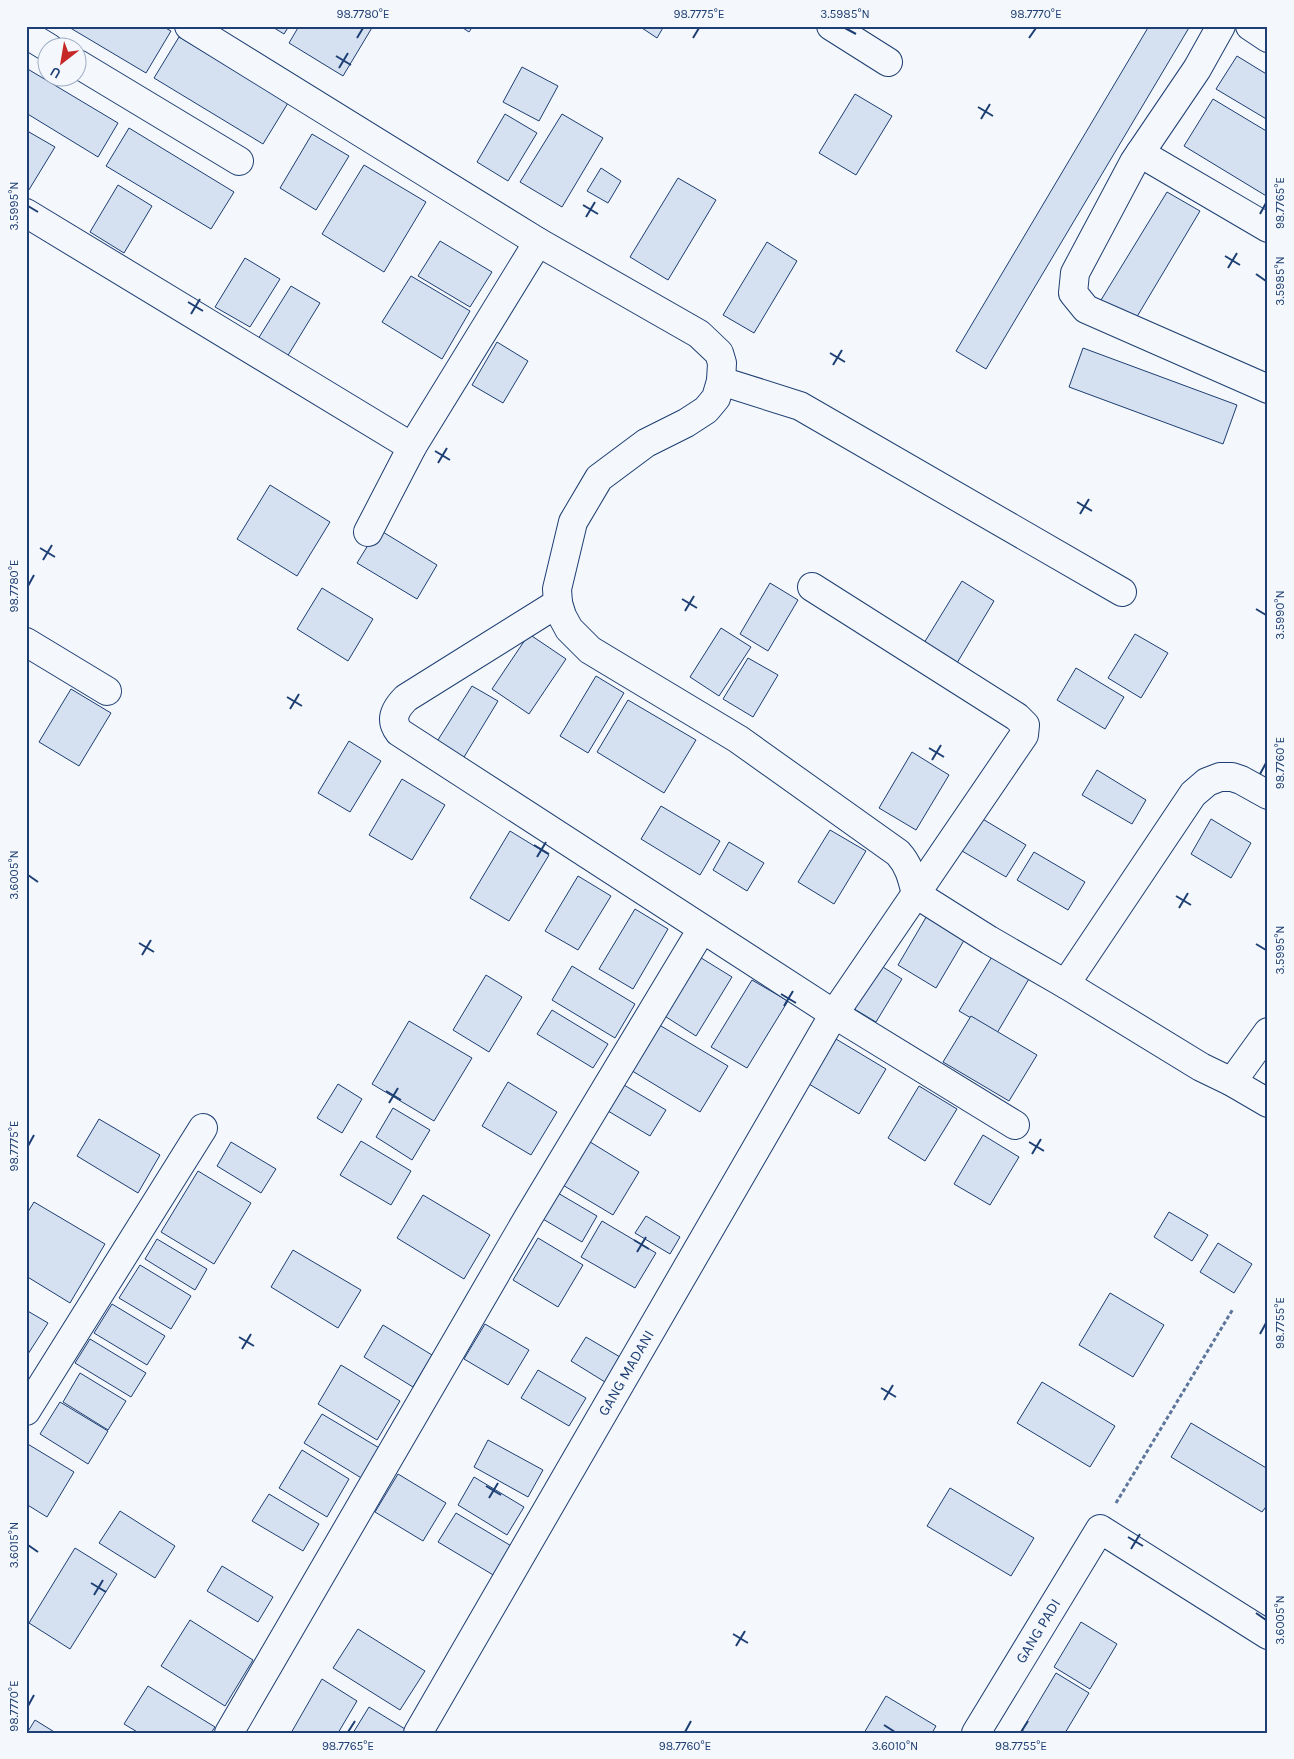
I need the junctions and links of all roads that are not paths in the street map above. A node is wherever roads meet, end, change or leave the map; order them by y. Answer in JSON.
{"nodes":[{"id":1,"x":189,"y":26,"type":"edge"},
{"id":2,"x":831,"y":26,"type":"edge"},
{"id":3,"x":1221,"y":26,"type":"edge"},
{"id":4,"x":1250,"y":26,"type":"edge"},
{"id":5,"x":26,"y":34,"type":"edge"},
{"id":6,"x":1268,"y":38,"type":"edge"},
{"id":7,"x":38,"y":41,"type":"edge"},
{"id":8,"x":888,"y":62,"type":"dead end"},
{"id":9,"x":88,"y":70,"type":"edge"},
{"id":10,"x":1140,"y":152,"type":"junction"},
{"id":11,"x":239,"y":161,"type":"dead end"},
{"id":12,"x":26,"y":213,"type":"edge"},
{"id":13,"x":1268,"y":228,"type":"edge"},
{"id":14,"x":538,"y":242,"type":"junction"},
{"id":15,"x":721,"y":381,"type":"junction"},
{"id":16,"x":1268,"y":389,"type":"edge"},
{"id":17,"x":412,"y":447,"type":"junction"},
{"id":18,"x":368,"y":532,"type":"dead end"},
{"id":19,"x":812,"y":587,"type":"dead end"},
{"id":20,"x":1122,"y":592,"type":"dead end"},
{"id":21,"x":558,"y":604,"type":"junction"},
{"id":22,"x":26,"y":642,"type":"edge"},
{"id":23,"x":107,"y":691,"type":"dead end"},
{"id":24,"x":1268,"y":795,"type":"edge"},
{"id":25,"x":916,"y":894,"type":"junction"},
{"id":26,"x":702,"y":929,"type":"junction"},
{"id":27,"x":1067,"y":985,"type":"junction"},
{"id":28,"x":834,"y":1014,"type":"junction"},
{"id":29,"x":1268,"y":1032,"type":"edge"},
{"id":30,"x":1232,"y":1082,"type":"junction"},
{"id":31,"x":1268,"y":1103,"type":"edge"},
{"id":32,"x":1015,"y":1125,"type":"dead end"},
{"id":33,"x":203,"y":1128,"type":"dead end"},
{"id":34,"x":26,"y":1411,"type":"edge"},
{"id":35,"x":1268,"y":1634,"type":"edge"},
{"id":36,"x":229,"y":1733,"type":"edge"},
{"id":37,"x":418,"y":1733,"type":"edge"},
{"id":38,"x":976,"y":1733,"type":"edge"}],
"edges":[{"from":1,"to":14,"type":"street"},
{"from":2,"to":8,"type":"street"},
{"from":3,"to":10,"type":"street"},
{"from":4,"to":6,"type":"street"},
{"from":5,"to":7,"type":"street"},
{"from":9,"to":11,"type":"street"},
{"from":10,"to":13,"type":"street"},
{"from":10,"to":16,"type":"street"},
{"from":12,"to":17,"type":"street"},
{"from":14,"to":15,"type":"street"},
{"from":14,"to":17,"type":"street"},
{"from":15,"to":20,"type":"street"},
{"from":15,"to":21,"type":"street"},
{"from":17,"to":18,"type":"street"},
{"from":19,"to":25,"type":"street","name":"GANG MADANI"},
{"from":21,"to":25,"type":"street"},
{"from":21,"to":26,"type":"street"},
{"from":22,"to":23,"type":"street"},
{"from":24,"to":27,"type":"street"},
{"from":25,"to":27,"type":"street"},
{"from":25,"to":28,"type":"street","name":"GANG MADANI"},
{"from":26,"to":28,"type":"street"},
{"from":26,"to":36,"type":"street"},
{"from":27,"to":30,"type":"street"},
{"from":28,"to":32,"type":"street"},
{"from":28,"to":37,"type":"street","name":"GANG MADANI"},
{"from":29,"to":30,"type":"street"},
{"from":30,"to":31,"type":"street"},
{"from":33,"to":34,"type":"street"},
{"from":35,"to":38,"type":"street","name":"GANG PADI"}]}
